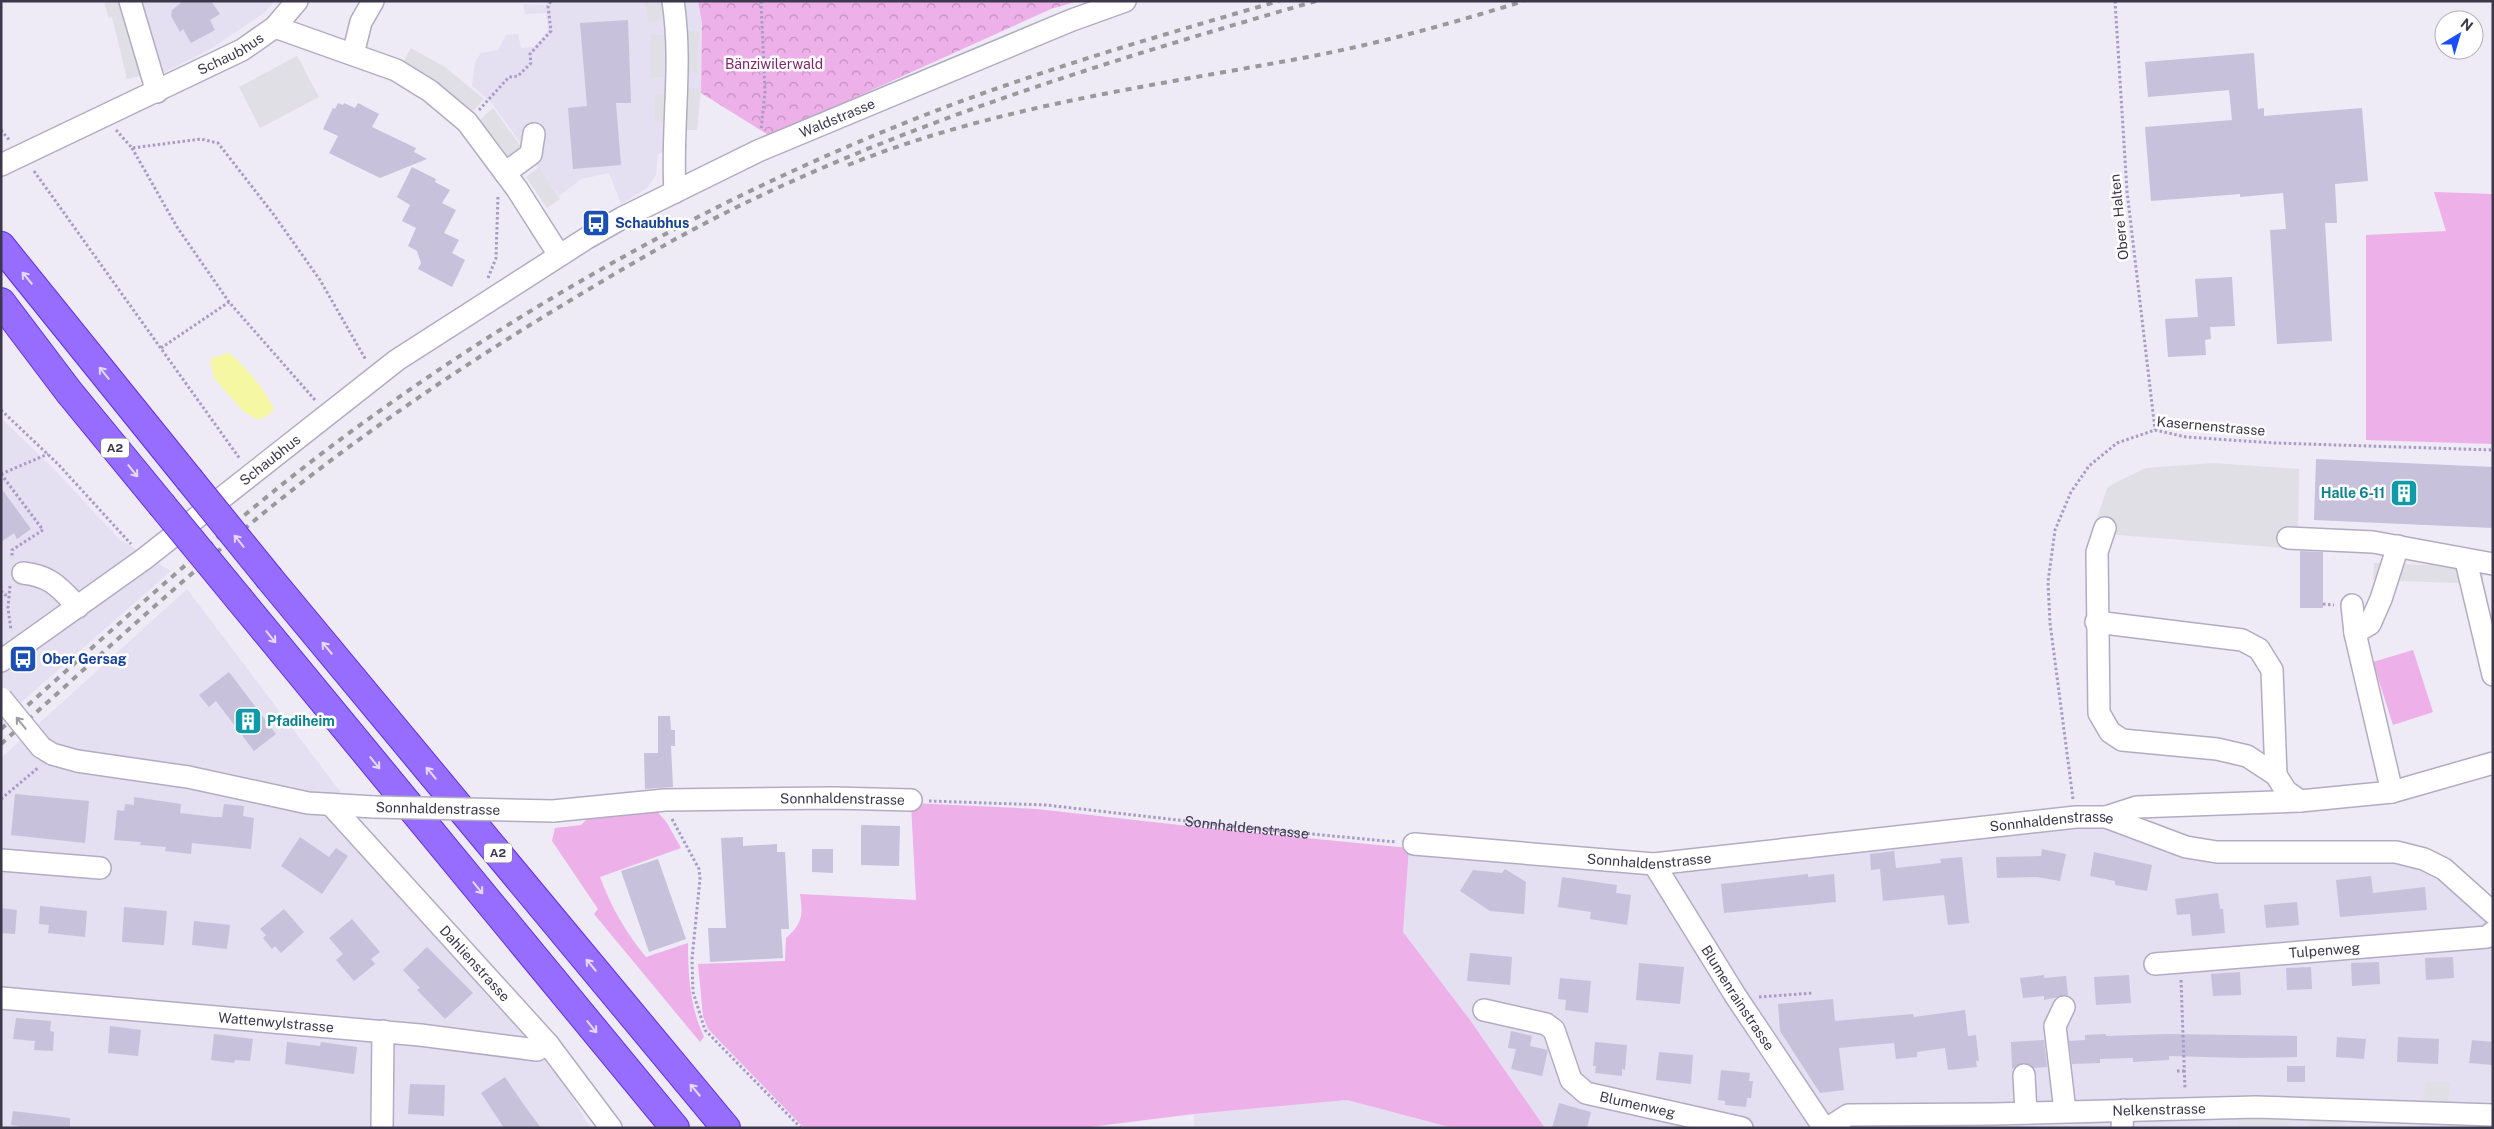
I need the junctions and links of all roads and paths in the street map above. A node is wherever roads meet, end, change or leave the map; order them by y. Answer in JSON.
{"nodes":[{"id":1,"x":130,"y":1,"type":"edge"},
{"id":2,"x":298,"y":1,"type":"edge"},
{"id":3,"x":373,"y":1,"type":"edge"},
{"id":4,"x":551,"y":1,"type":"edge"},
{"id":5,"x":673,"y":1,"type":"edge"},
{"id":6,"x":761,"y":1,"type":"edge"},
{"id":7,"x":1125,"y":1,"type":"edge"},
{"id":8,"x":2115,"y":1,"type":"edge"},
{"id":9,"x":275,"y":27,"type":"junction"},
{"id":10,"x":353,"y":54,"type":"junction"},
{"id":11,"x":157,"y":92,"type":"junction"},
{"id":12,"x":474,"y":115,"type":"dead end"},
{"id":13,"x":105,"y":117,"type":"junction"},
{"id":14,"x":534,"y":134,"type":"dead end"},
{"id":15,"x":132,"y":148,"type":"junction"},
{"id":16,"x":758,"y":151,"type":"junction"},
{"id":17,"x":21,"y":154,"type":"junction"},
{"id":18,"x":1,"y":164,"type":"edge"},
{"id":19,"x":502,"y":182,"type":"junction"},
{"id":20,"x":674,"y":192,"type":"junction"},
{"id":21,"x":1,"y":246,"type":"edge"},
{"id":22,"x":559,"y":254,"type":"junction"},
{"id":23,"x":486,"y":285,"type":"dead end"},
{"id":24,"x":1,"y":302,"type":"edge"},
{"id":25,"x":229,"y":302,"type":"junction"},
{"id":26,"x":1,"y":327,"type":"edge"},
{"id":27,"x":161,"y":348,"type":"junction"},
{"id":28,"x":366,"y":361,"type":"dead end"},
{"id":29,"x":69,"y":392,"type":"junction"},
{"id":30,"x":319,"y":406,"type":"dead end"},
{"id":31,"x":1,"y":410,"type":"edge"},
{"id":32,"x":2154,"y":430,"type":"junction"},
{"id":33,"x":2493,"y":450,"type":"edge"},
{"id":34,"x":48,"y":454,"type":"junction"},
{"id":35,"x":250,"y":473,"type":"junction"},
{"id":36,"x":1,"y":474,"type":"edge"},
{"id":37,"x":2105,"y":528,"type":"dead end"},
{"id":38,"x":2288,"y":538,"type":"dead end"},
{"id":39,"x":2398,"y":546,"type":"junction"},
{"id":40,"x":144,"y":559,"type":"junction"},
{"id":41,"x":2466,"y":561,"type":"junction"},
{"id":42,"x":2493,"y":564,"type":"edge"},
{"id":43,"x":23,"y":573,"type":"dead end"},
{"id":44,"x":1,"y":591,"type":"edge"},
{"id":45,"x":5,"y":595,"type":"edge"},
{"id":46,"x":2352,"y":605,"type":"dead end"},
{"id":47,"x":78,"y":606,"type":"junction"},
{"id":48,"x":2096,"y":622,"type":"junction"},
{"id":49,"x":2355,"y":634,"type":"junction"},
{"id":50,"x":1,"y":661,"type":"edge"},
{"id":51,"x":2493,"y":675,"type":"edge"},
{"id":52,"x":1,"y":698,"type":"edge"},
{"id":53,"x":2493,"y":763,"type":"edge"},
{"id":54,"x":31,"y":773,"type":"dead end"},
{"id":55,"x":2276,"y":775,"type":"junction"},
{"id":56,"x":2392,"y":792,"type":"junction"},
{"id":57,"x":1,"y":799,"type":"edge"},
{"id":58,"x":666,"y":800,"type":"junction"},
{"id":59,"x":911,"y":800,"type":"joint"},
{"id":60,"x":2300,"y":801,"type":"junction"},
{"id":61,"x":331,"y":805,"type":"junction"},
{"id":62,"x":2076,"y":817,"type":"junction"},
{"id":63,"x":2106,"y":817,"type":"junction"},
{"id":64,"x":1414,"y":844,"type":"joint"},
{"id":65,"x":1,"y":860,"type":"edge"},
{"id":66,"x":1654,"y":864,"type":"junction"},
{"id":67,"x":100,"y":868,"type":"dead end"},
{"id":68,"x":2493,"y":913,"type":"edge"},
{"id":69,"x":2493,"y":932,"type":"edge"},
{"id":70,"x":2180,"y":962,"type":"junction"},
{"id":71,"x":2155,"y":964,"type":"dead end"},
{"id":72,"x":1813,"y":994,"type":"dead end"},
{"id":73,"x":1,"y":998,"type":"edge"},
{"id":74,"x":1741,"y":1002,"type":"junction"},
{"id":75,"x":2064,"y":1007,"type":"dead end"},
{"id":76,"x":1484,"y":1010,"type":"dead end"},
{"id":77,"x":383,"y":1031,"type":"junction"},
{"id":78,"x":548,"y":1044,"type":"junction"},
{"id":79,"x":2177,"y":1071,"type":"dead end"},
{"id":80,"x":2185,"y":1071,"type":"junction"},
{"id":81,"x":2024,"y":1075,"type":"dead end"},
{"id":82,"x":2185,"y":1090,"type":"dead end"},
{"id":83,"x":2065,"y":1111,"type":"junction"},
{"id":84,"x":2026,"y":1113,"type":"junction"},
{"id":85,"x":2493,"y":1115,"type":"edge"},
{"id":86,"x":2086,"y":1119,"type":"edge"},
{"id":87,"x":2122,"y":1119,"type":"edge"},
{"id":88,"x":2467,"y":1120,"type":"edge"},
{"id":89,"x":382,"y":1128,"type":"edge"},
{"id":90,"x":612,"y":1128,"type":"edge"},
{"id":91,"x":675,"y":1128,"type":"edge"},
{"id":92,"x":726,"y":1128,"type":"edge"},
{"id":93,"x":801,"y":1128,"type":"edge"},
{"id":94,"x":1742,"y":1128,"type":"edge"},
{"id":95,"x":1824,"y":1128,"type":"edge"},
{"id":96,"x":1828,"y":1128,"type":"edge"}],
"edges":[{"from":1,"to":11,"type":"street"},
{"from":2,"to":9,"type":"street","name":"Schaubhus"},
{"from":3,"to":10,"type":"street"},
{"from":4,"to":12,"type":"path"},
{"from":5,"to":20,"type":"street"},
{"from":6,"to":16,"type":"path"},
{"from":7,"to":16,"type":"street","name":"Waldstrasse"},
{"from":8,"to":32,"type":"path","name":"Obere Halten"},
{"from":9,"to":10,"type":"street","name":"Schaubhus"},
{"from":9,"to":11,"type":"street","name":"Schaubhus"},
{"from":10,"to":19,"type":"street","name":"Schaubhus"},
{"from":11,"to":13,"type":"street","name":"Schaubhus"},
{"from":13,"to":15,"type":"path"},
{"from":13,"to":17,"type":"street","name":"Schaubhus"},
{"from":14,"to":19,"type":"street"},
{"from":15,"to":25,"type":"path"},
{"from":15,"to":28,"type":"path"},
{"from":16,"to":20,"type":"street","name":"Waldstrasse"},
{"from":17,"to":18,"type":"street","name":"Schaubhus"},
{"from":17,"to":27,"type":"path"},
{"from":19,"to":22,"type":"street","name":"Schaubhus"},
{"from":19,"to":23,"type":"path"},
{"from":20,"to":22,"type":"street","name":"Waldstrasse"},
{"from":92,"to":21,"type":"highway","number":"A2","one_way":true,"bridge":true},
{"from":22,"to":35,"type":"street","name":"Schaubhus"},
{"from":24,"to":29,"type":"highway","number":"A2"},
{"from":25,"to":27,"type":"path"},
{"from":25,"to":30,"type":"path"},
{"from":26,"to":29,"type":"highway"},
{"from":27,"to":35,"type":"path"},
{"from":29,"to":91,"type":"highway","number":"A2","one_way":true,"bridge":true},
{"from":31,"to":34,"type":"path"},
{"from":32,"to":33,"type":"path","name":"Kasernenstrasse"},
{"from":32,"to":62,"type":"path","name":"Kasernenstrasse"},
{"from":34,"to":36,"type":"path"},
{"from":34,"to":40,"type":"path"},
{"from":35,"to":40,"type":"street","name":"Schaubhus"},
{"from":37,"to":48,"type":"street"},
{"from":38,"to":39,"type":"street"},
{"from":39,"to":41,"type":"street"},
{"from":39,"to":49,"type":"street"},
{"from":40,"to":47,"type":"street","name":"Schaubhus"},
{"from":41,"to":42,"type":"street"},
{"from":41,"to":51,"type":"street"},
{"from":43,"to":47,"type":"street"},
{"from":44,"to":45,"type":"path"},
{"from":46,"to":49,"type":"street"},
{"from":47,"to":50,"type":"street","name":"Schaubhus"},
{"from":48,"to":55,"type":"street"},
{"from":48,"to":55,"type":"street"},
{"from":49,"to":56,"type":"street"},
{"from":61,"to":52,"type":"street","name":"Sonnhaldenstrasse","one_way":true,"bridge":true},
{"from":53,"to":56,"type":"street"},
{"from":54,"to":57,"type":"path"},
{"from":55,"to":60,"type":"street"},
{"from":56,"to":60,"type":"street"},
{"from":58,"to":59,"type":"street","name":"Sonnhaldenstrasse"},
{"from":58,"to":61,"type":"street","name":"Sonnhaldenstrasse","bridge":true},
{"from":58,"to":93,"type":"path"},
{"from":59,"to":64,"type":"path","name":"Sonnhaldenstrasse"},
{"from":60,"to":63,"type":"street"},
{"from":61,"to":78,"type":"street","name":"Dahlienstrasse"},
{"from":62,"to":63,"type":"street","name":"Sonnhaldenstrasse"},
{"from":62,"to":66,"type":"street","name":"Sonnhaldenstrasse"},
{"from":63,"to":68,"type":"street","name":"Sonnhaldenstrasse"},
{"from":64,"to":66,"type":"street","name":"Sonnhaldenstrasse"},
{"from":65,"to":67,"type":"street"},
{"from":66,"to":74,"type":"street","name":"Blumenrainstrasse"},
{"from":69,"to":70,"type":"street","name":"Tulpenweg"},
{"from":70,"to":71,"type":"street","name":"Tulpenweg"},
{"from":70,"to":80,"type":"path"},
{"from":72,"to":74,"type":"path"},
{"from":73,"to":77,"type":"street","name":"Wattenwylstrasse"},
{"from":74,"to":95,"type":"street","name":"Blumenrainstrasse"},
{"from":75,"to":83,"type":"street"},
{"from":76,"to":94,"type":"street","name":"Blumenweg"},
{"from":77,"to":78,"type":"street","name":"Wattenwylstrasse"},
{"from":77,"to":89,"type":"street"},
{"from":78,"to":90,"type":"street","name":"Dahlienstrasse"},
{"from":79,"to":80,"type":"path"},
{"from":80,"to":82,"type":"path"},
{"from":81,"to":84,"type":"street"},
{"from":83,"to":84,"type":"street","name":"Nelkenstrasse"},
{"from":83,"to":86,"type":"street","name":"Nelkenstrasse"},
{"from":84,"to":96,"type":"street","name":"Nelkenstrasse"},
{"from":85,"to":88,"type":"street","name":"Nelkenstrasse"},
{"from":86,"to":87,"type":"street","name":"Nelkenstrasse"},
{"from":87,"to":88,"type":"street","name":"Nelkenstrasse"}]}
